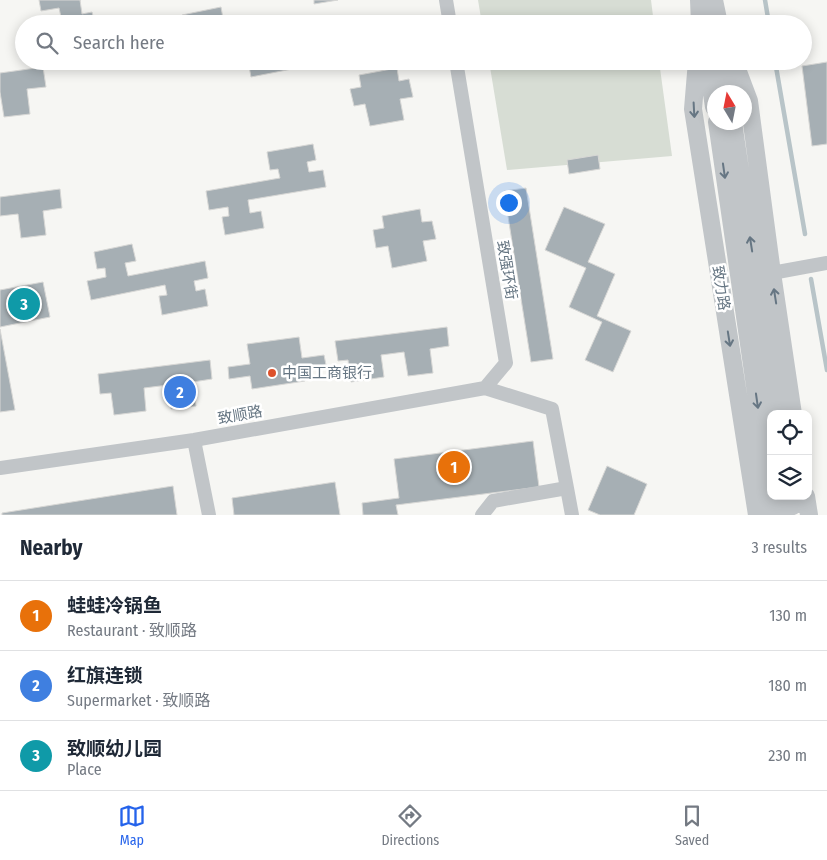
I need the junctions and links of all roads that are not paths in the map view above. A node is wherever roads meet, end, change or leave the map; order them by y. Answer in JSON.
{"nodes":[{"id":1,"x":446,"y":0,"type":"edge"},
{"id":2,"x":699,"y":0,"type":"edge"},
{"id":3,"x":714,"y":0,"type":"edge"},
{"id":4,"x":448,"y":15,"type":"edge"},
{"id":5,"x":700,"y":15,"type":"edge"},
{"id":6,"x":717,"y":15,"type":"edge"},
{"id":7,"x":457,"y":70,"type":"edge"},
{"id":8,"x":696,"y":70,"type":"edge"},
{"id":9,"x":708,"y":70,"type":"edge"},
{"id":10,"x":725,"y":70,"type":"edge"},
{"id":11,"x":737,"y":70,"type":"edge"},
{"id":12,"x":711,"y":85,"type":"edge"},
{"id":13,"x":727,"y":85,"type":"edge"},
{"id":14,"x":718,"y":130,"type":"edge"},
{"id":15,"x":734,"y":130,"type":"edge"},
{"id":16,"x":827,"y":263,"type":"edge"},
{"id":17,"x":772,"y":272,"type":"junction"},
{"id":18,"x":485,"y":388,"type":"junction"},
{"id":19,"x":775,"y":410,"type":"edge"},
{"id":20,"x":792,"y":410,"type":"edge"},
{"id":21,"x":194,"y":440,"type":"junction"},
{"id":22,"x":0,"y":468,"type":"edge"},
{"id":23,"x":567,"y":488,"type":"junction"},
{"id":24,"x":800,"y":500,"type":"edge"},
{"id":25,"x":805,"y":500,"type":"edge"},
{"id":26,"x":761,"y":503,"type":"edge"},
{"id":27,"x":209,"y":515,"type":"edge"},
{"id":28,"x":482,"y":515,"type":"edge"},
{"id":29,"x":572,"y":515,"type":"edge"},
{"id":30,"x":809,"y":515,"type":"edge"}],
"edges":[{"from":1,"to":4,"type":"street"},
{"from":2,"to":5,"type":"street"},
{"from":3,"to":6,"type":"street"},
{"from":7,"to":18,"type":"street","name":"致强环街"},
{"from":8,"to":26,"type":"street","name":"致力路","one_way":true},
{"from":9,"to":12,"type":"street"},
{"from":10,"to":13,"type":"street"},
{"from":11,"to":17,"type":"street"},
{"from":14,"to":26,"type":"street","name":"致力路","one_way":true},
{"from":19,"to":15,"type":"street","one_way":true},
{"from":16,"to":17,"type":"street"},
{"from":20,"to":17,"type":"street","one_way":true},
{"from":18,"to":21,"type":"street","name":"致顺路"},
{"from":18,"to":23,"type":"street"},
{"from":21,"to":22,"type":"street","name":"致顺路"},
{"from":21,"to":27,"type":"street"},
{"from":23,"to":28,"type":"street"},
{"from":23,"to":29,"type":"street"},
{"from":24,"to":26,"type":"street"},
{"from":25,"to":30,"type":"street"}]}
